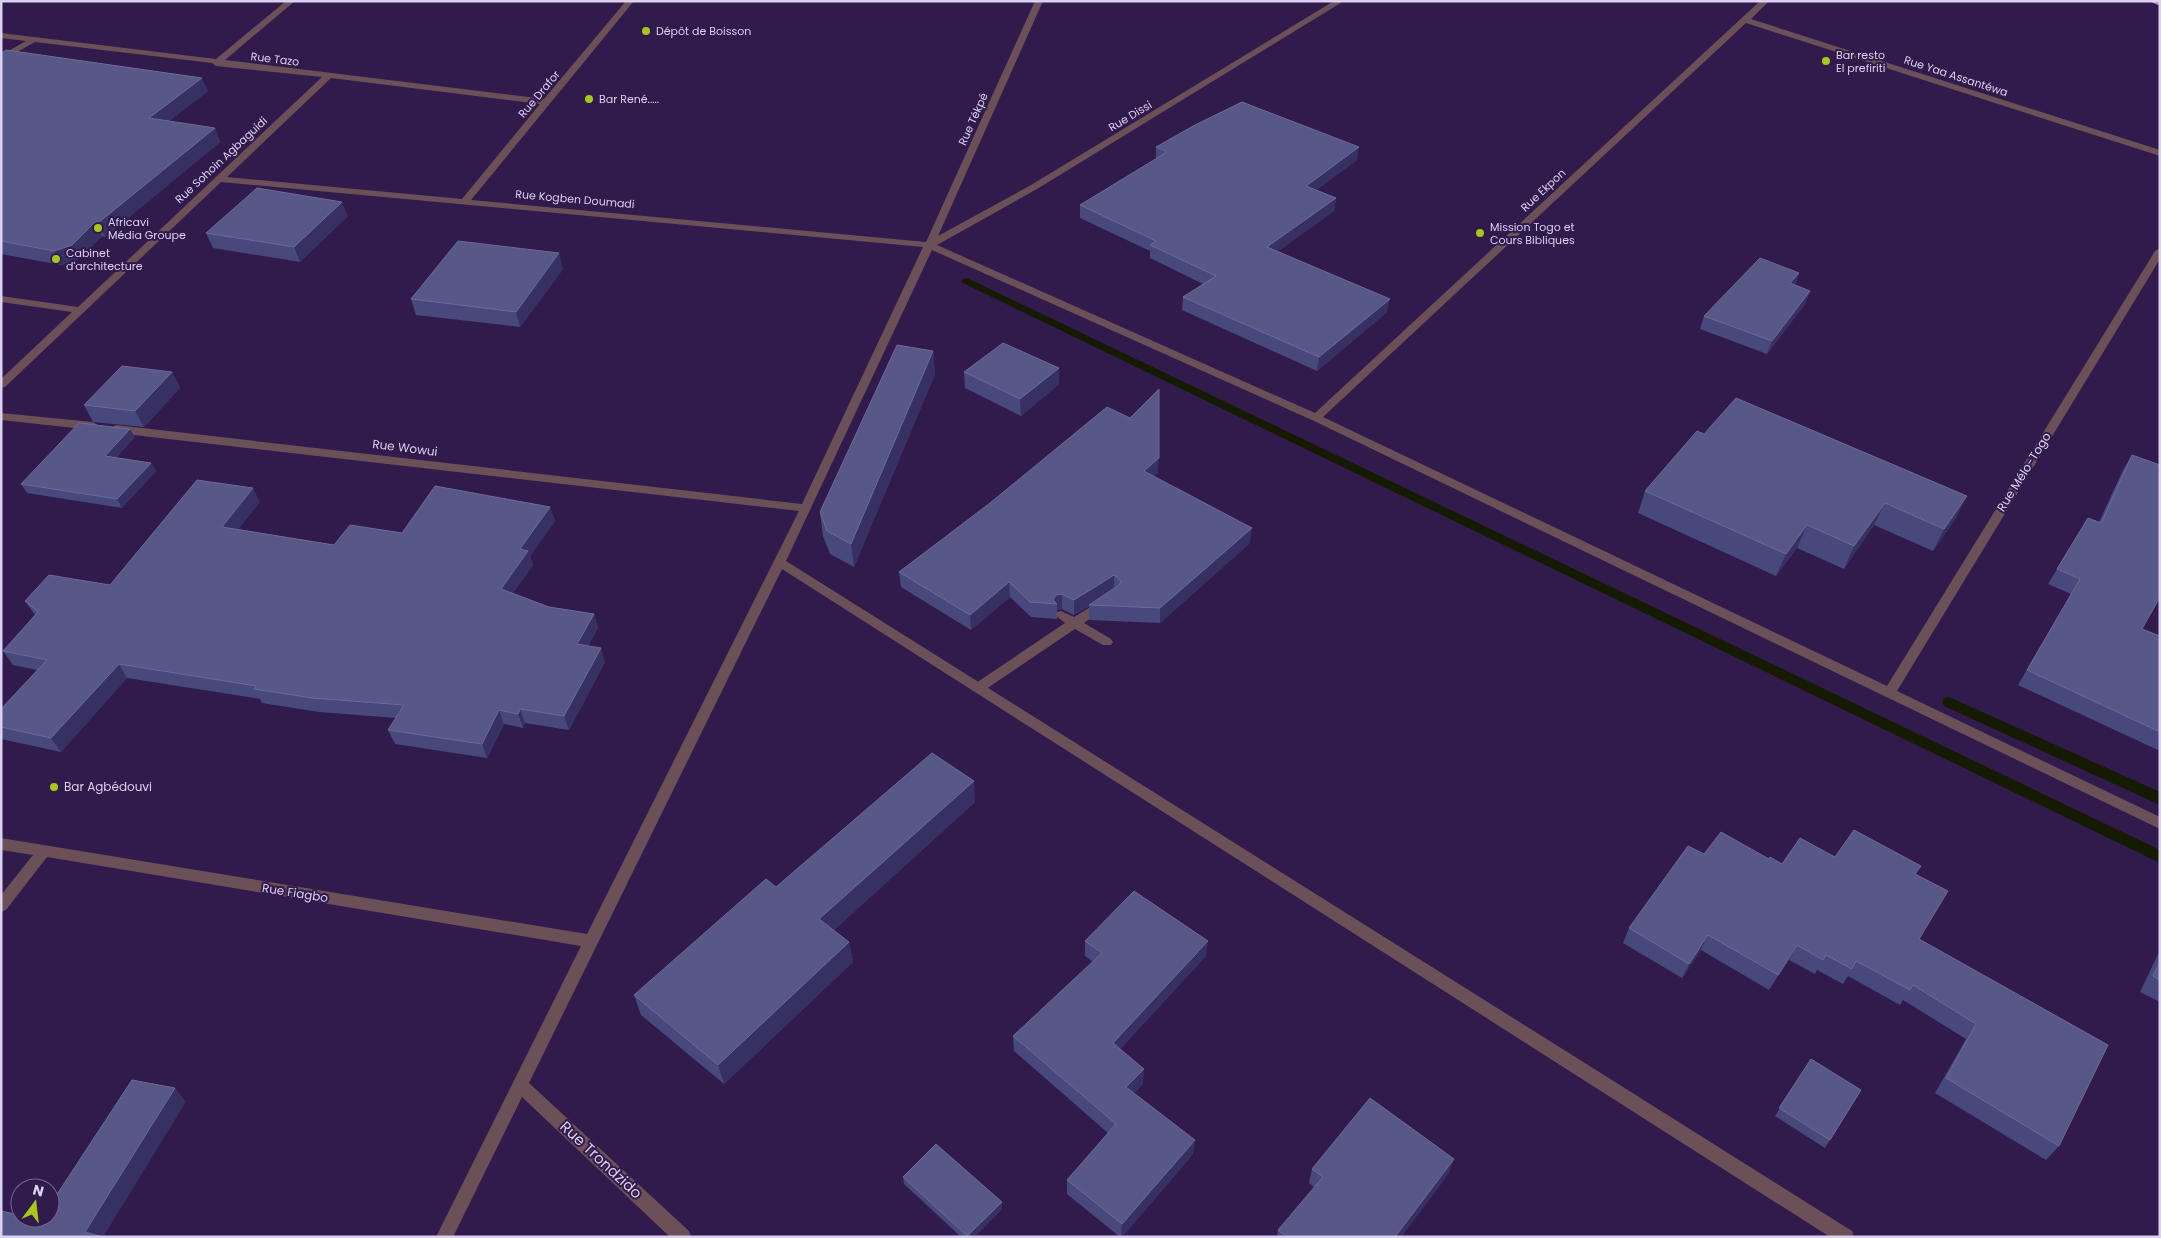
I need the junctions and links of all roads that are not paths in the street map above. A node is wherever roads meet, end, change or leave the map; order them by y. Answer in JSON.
{"nodes":[{"id":1,"x":291,"y":1,"type":"edge"},
{"id":2,"x":630,"y":1,"type":"edge"},
{"id":3,"x":1039,"y":1,"type":"edge"},
{"id":4,"x":1340,"y":1,"type":"edge"},
{"id":5,"x":1765,"y":1,"type":"edge"},
{"id":6,"x":2154,"y":1,"type":"edge"},
{"id":7,"x":2160,"y":3,"type":"edge"},
{"id":8,"x":1746,"y":20,"type":"junction"},
{"id":9,"x":1,"y":35,"type":"edge"},
{"id":10,"x":34,"y":40,"type":"junction"},
{"id":11,"x":1,"y":59,"type":"edge"},
{"id":12,"x":216,"y":62,"type":"junction"},
{"id":13,"x":327,"y":77,"type":"junction"},
{"id":14,"x":546,"y":102,"type":"junction"},
{"id":15,"x":2160,"y":152,"type":"edge"},
{"id":16,"x":218,"y":179,"type":"junction"},
{"id":17,"x":465,"y":201,"type":"junction"},
{"id":18,"x":929,"y":245,"type":"junction"},
{"id":19,"x":2160,"y":251,"type":"edge"},
{"id":20,"x":1,"y":298,"type":"edge"},
{"id":21,"x":80,"y":310,"type":"junction"},
{"id":22,"x":1,"y":385,"type":"edge"},
{"id":23,"x":1,"y":416,"type":"edge"},
{"id":24,"x":1316,"y":418,"type":"junction"},
{"id":25,"x":806,"y":508,"type":"junction"},
{"id":26,"x":779,"y":562,"type":"junction"},
{"id":27,"x":1112,"y":596,"type":"edge"},
{"id":28,"x":1061,"y":615,"type":"edge"},
{"id":29,"x":1074,"y":623,"type":"junction"},
{"id":30,"x":1107,"y":642,"type":"dead end"},
{"id":31,"x":978,"y":688,"type":"junction"},
{"id":32,"x":1889,"y":693,"type":"junction"},
{"id":33,"x":2160,"y":823,"type":"edge"},
{"id":34,"x":1,"y":844,"type":"edge"},
{"id":35,"x":44,"y":851,"type":"junction"},
{"id":36,"x":1,"y":906,"type":"edge"},
{"id":37,"x":590,"y":941,"type":"junction"},
{"id":38,"x":519,"y":1084,"type":"junction"},
{"id":39,"x":444,"y":1237,"type":"edge"},
{"id":40,"x":683,"y":1237,"type":"edge"},
{"id":41,"x":1846,"y":1237,"type":"edge"}],
"edges":[{"from":1,"to":12,"type":"street"},
{"from":2,"to":14,"type":"street","name":"Rue Drafor"},
{"from":3,"to":18,"type":"street","name":"Rue Tékpé"},
{"from":4,"to":18,"type":"street","name":"Rue Dissi"},
{"from":5,"to":8,"type":"street","name":"Rue Ekpon"},
{"from":6,"to":7,"type":"highway"},
{"from":8,"to":15,"type":"street","name":"Rue Yaa Assantéwa"},
{"from":8,"to":24,"type":"street","name":"Rue Ekpon"},
{"from":9,"to":10,"type":"street","name":"Rue Tazo"},
{"from":10,"to":11,"type":"street"},
{"from":10,"to":12,"type":"street","name":"Rue Tazo"},
{"from":12,"to":13,"type":"street","name":"Rue Tazo"},
{"from":13,"to":14,"type":"street","name":"Rue Tazo"},
{"from":13,"to":16,"type":"street","name":"Rue Sohoin Agbaguidi"},
{"from":14,"to":17,"type":"street","name":"Rue Drafor"},
{"from":16,"to":17,"type":"street","name":"Rue Kogben Doumadi"},
{"from":16,"to":21,"type":"street","name":"Rue Sohoin Agbaguidi"},
{"from":17,"to":18,"type":"street","name":"Rue Kogben Doumadi"},
{"from":18,"to":24,"type":"street","name":"Rue Kogben Doumadi"},
{"from":18,"to":25,"type":"street","name":"Rue Tékpé"},
{"from":19,"to":32,"type":"street","name":"Rue Mélo-Togo"},
{"from":20,"to":21,"type":"street"},
{"from":21,"to":22,"type":"street","name":"Rue Sohoin Agbaguidi"},
{"from":23,"to":25,"type":"street","name":"Rue Wowui"},
{"from":24,"to":32,"type":"street","name":"Rue Kogben Doumadi"},
{"from":25,"to":26,"type":"street","name":"Rue Tékpé"},
{"from":26,"to":31,"type":"street"},
{"from":26,"to":37,"type":"street","name":"Rue Tékpé"},
{"from":27,"to":29,"type":"street"},
{"from":28,"to":29,"type":"street"},
{"from":29,"to":30,"type":"street"},
{"from":29,"to":31,"type":"street"},
{"from":31,"to":41,"type":"street"},
{"from":32,"to":33,"type":"street","name":"Rue Kogben Doumadi"},
{"from":34,"to":35,"type":"street","name":"Rue Fiagbo"},
{"from":35,"to":36,"type":"street"},
{"from":35,"to":37,"type":"street","name":"Rue Fiagbo"},
{"from":37,"to":38,"type":"street","name":"Rue Tékpé"},
{"from":38,"to":39,"type":"street","name":"Rue Tékpé"},
{"from":38,"to":40,"type":"street","name":"Rue Trondzido"}]}
